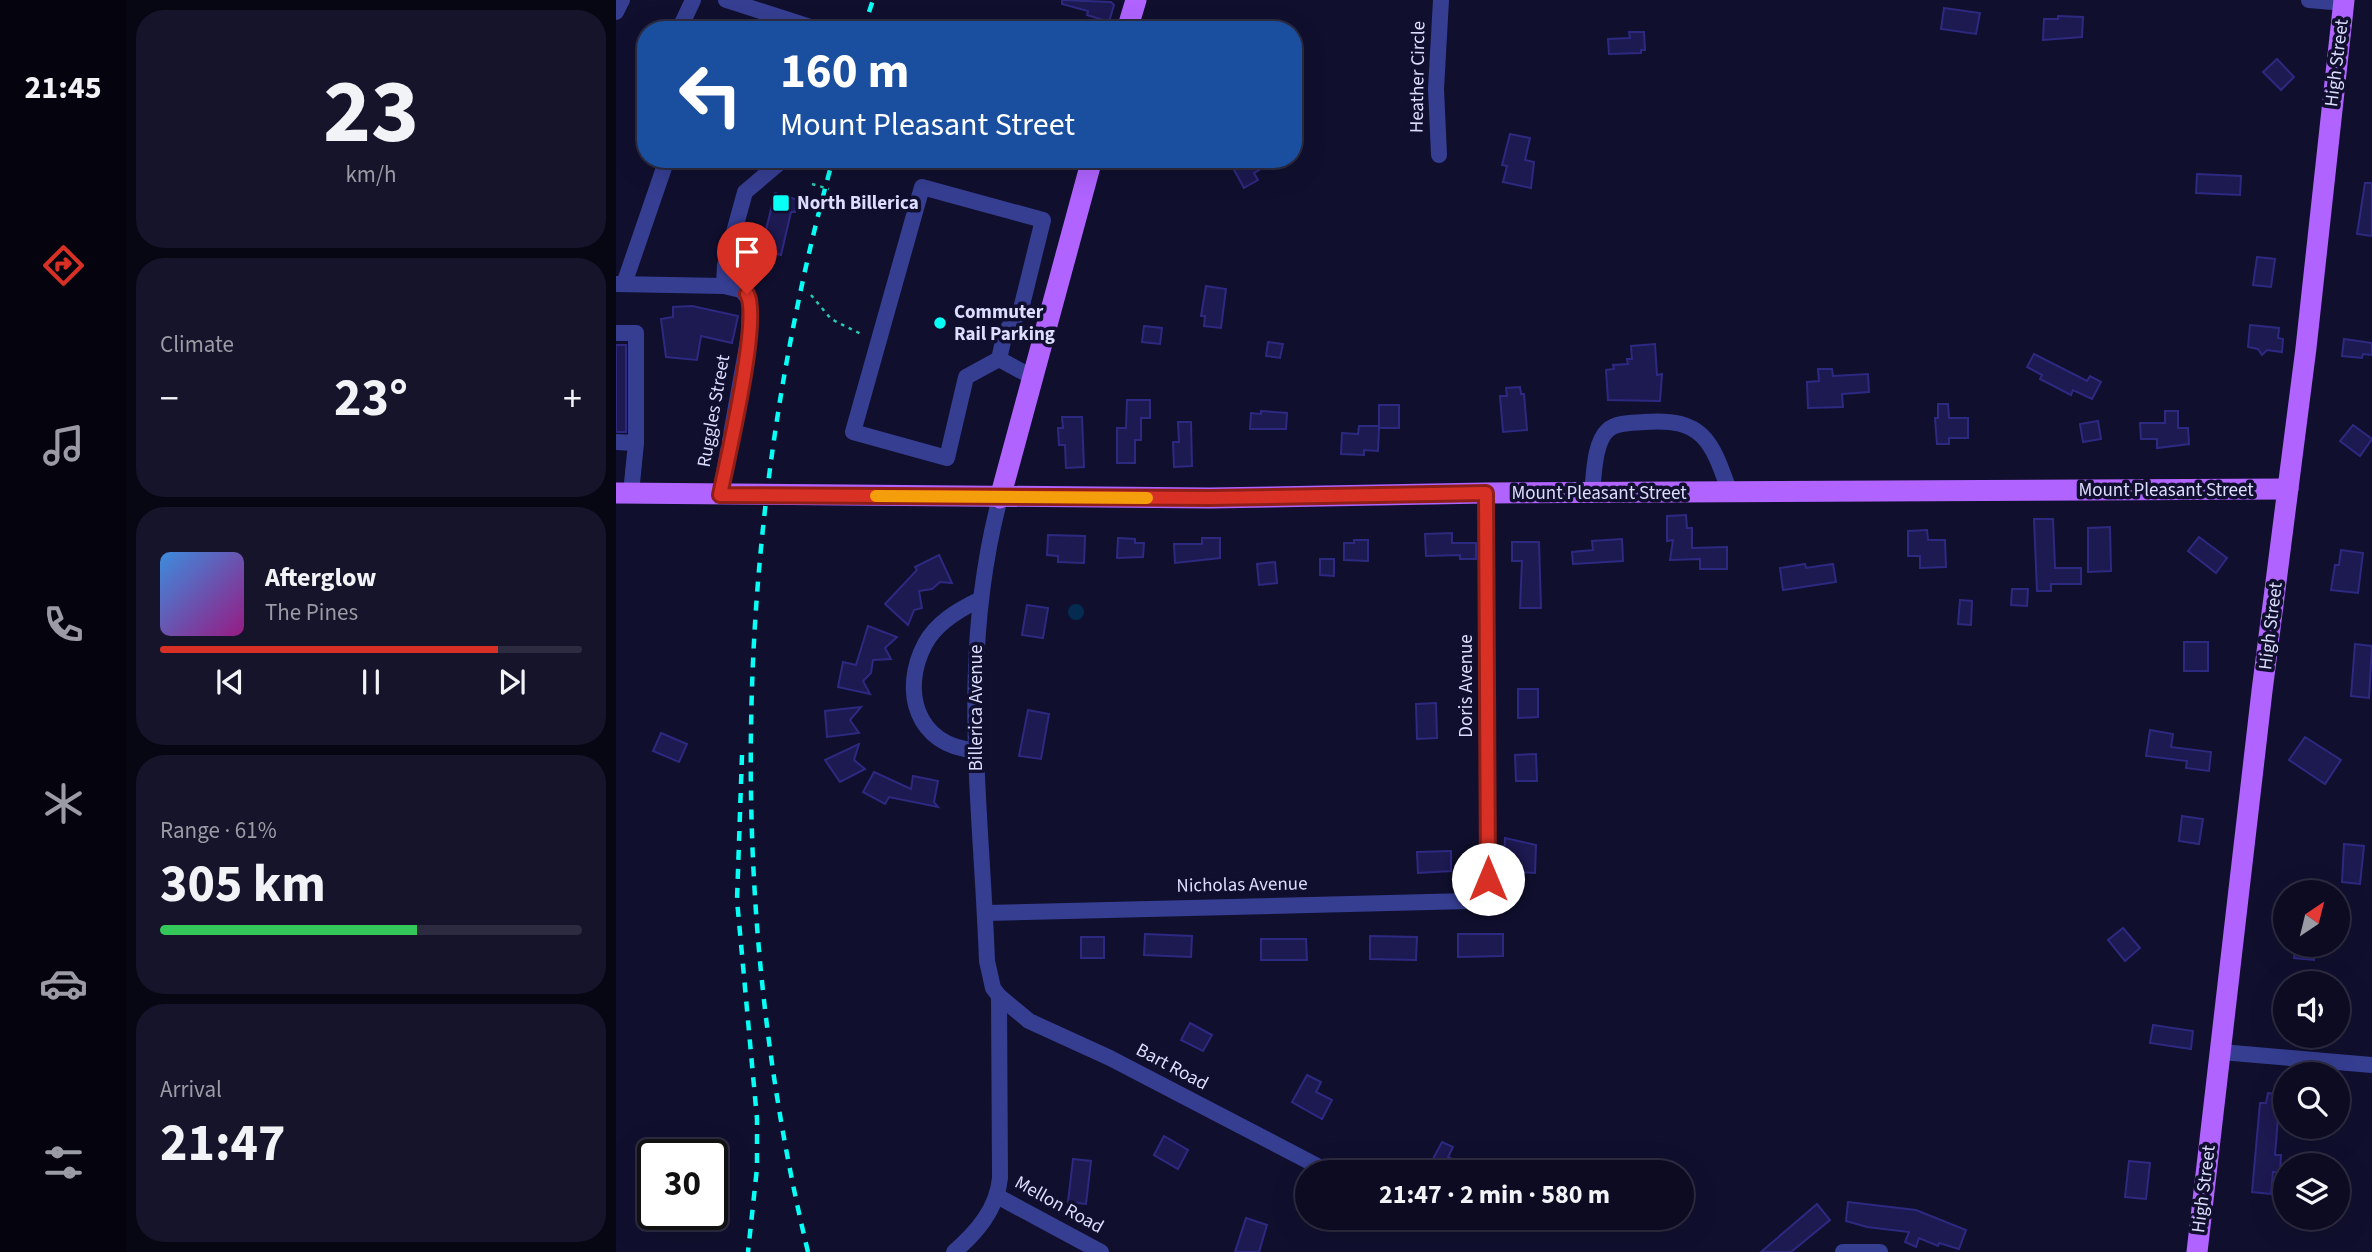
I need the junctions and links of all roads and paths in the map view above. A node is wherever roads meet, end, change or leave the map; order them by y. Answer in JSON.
{"nodes":[{"id":1,"x":622,"y":0,"type":"edge"},
{"id":2,"x":693,"y":0,"type":"edge"},
{"id":3,"x":726,"y":0,"type":"edge"},
{"id":4,"x":1136,"y":0,"type":"edge"},
{"id":5,"x":1441,"y":0,"type":"edge"},
{"id":6,"x":2309,"y":0,"type":"edge"},
{"id":7,"x":2344,"y":2,"type":"edge"},
{"id":8,"x":616,"y":12,"type":"edge"},
{"id":9,"x":683,"y":21,"type":"edge"},
{"id":10,"x":792,"y":21,"type":"edge"},
{"id":11,"x":1130,"y":21,"type":"edge"},
{"id":12,"x":1438,"y":155,"type":"dead end"},
{"id":13,"x":664,"y":168,"type":"edge"},
{"id":14,"x":774,"y":168,"type":"edge"},
{"id":15,"x":1090,"y":168,"type":"edge"},
{"id":16,"x":812,"y":184,"type":"dead end"},
{"id":17,"x":829,"y":189,"type":"dead end"},
{"id":18,"x":620,"y":284,"type":"edge"},
{"id":19,"x":724,"y":285,"type":"junction"},
{"id":20,"x":811,"y":295,"type":"dead end"},
{"id":21,"x":1020,"y":310,"type":"junction"},
{"id":22,"x":1050,"y":317,"type":"junction"},
{"id":23,"x":616,"y":333,"type":"edge"},
{"id":24,"x":878,"y":343,"type":"junction"},
{"id":25,"x":999,"y":359,"type":"junction"},
{"id":26,"x":1034,"y":378,"type":"junction"},
{"id":27,"x":616,"y":442,"type":"edge"},
{"id":28,"x":636,"y":443,"type":"junction"},
{"id":29,"x":2288,"y":489,"type":"junction"},
{"id":30,"x":623,"y":493,"type":"edge"},
{"id":31,"x":1486,"y":493,"type":"junction"},
{"id":32,"x":1592,"y":493,"type":"junction"},
{"id":33,"x":1730,"y":493,"type":"junction"},
{"id":34,"x":720,"y":495,"type":"junction"},
{"id":35,"x":1000,"y":498,"type":"junction"},
{"id":36,"x":979,"y":600,"type":"junction"},
{"id":37,"x":974,"y":750,"type":"junction"},
{"id":38,"x":1488,"y":879,"type":"joint"},
{"id":39,"x":985,"y":913,"type":"junction"},
{"id":40,"x":999,"y":996,"type":"junction"},
{"id":41,"x":2221,"y":1052,"type":"junction"},
{"id":42,"x":2372,"y":1065,"type":"edge"},
{"id":43,"x":1306,"y":1160,"type":"edge"},
{"id":44,"x":998,"y":1196,"type":"junction"},
{"id":45,"x":954,"y":1252,"type":"edge"},
{"id":46,"x":1101,"y":1252,"type":"edge"},
{"id":47,"x":1843,"y":1252,"type":"edge"},
{"id":48,"x":1880,"y":1252,"type":"edge"},
{"id":49,"x":2197,"y":1252,"type":"edge"}],
"edges":[{"from":1,"to":8,"type":"street"},
{"from":2,"to":9,"type":"street"},
{"from":3,"to":10,"type":"street"},
{"from":4,"to":11,"type":"main road"},
{"from":5,"to":12,"type":"street","name":"Heather Circle"},
{"from":6,"to":7,"type":"street"},
{"from":7,"to":29,"type":"main road","name":"High Street"},
{"from":13,"to":18,"type":"street"},
{"from":14,"to":19,"type":"street"},
{"from":15,"to":22,"type":"main road","name":"Billerica Avenue"},
{"from":16,"to":17,"type":"path"},
{"from":18,"to":19,"type":"street"},
{"from":19,"to":34,"type":"street","name":"Ruggles Street"},
{"from":20,"to":24,"type":"path"},
{"from":21,"to":22,"type":"street"},
{"from":21,"to":24,"type":"street"},
{"from":21,"to":25,"type":"street"},
{"from":22,"to":26,"type":"main road","name":"Billerica Avenue"},
{"from":23,"to":28,"type":"street"},
{"from":24,"to":25,"type":"street"},
{"from":25,"to":26,"type":"street"},
{"from":26,"to":35,"type":"main road","name":"Billerica Avenue"},
{"from":27,"to":28,"type":"street"},
{"from":28,"to":30,"type":"street"},
{"from":29,"to":33,"type":"main road","name":"Mount Pleasant Street"},
{"from":29,"to":41,"type":"main road","name":"High Street"},
{"from":30,"to":34,"type":"main road","name":"Mount Pleasant Street"},
{"from":31,"to":32,"type":"main road","name":"Mount Pleasant Street"},
{"from":31,"to":35,"type":"main road","name":"Mount Pleasant Street"},
{"from":31,"to":38,"type":"street","name":"Doris Avenue"},
{"from":32,"to":33,"type":"main road","name":"Mount Pleasant Street"},
{"from":32,"to":33,"type":"street"},
{"from":34,"to":35,"type":"main road","name":"Mount Pleasant Street"},
{"from":35,"to":36,"type":"street","name":"Billerica Avenue"},
{"from":36,"to":37,"type":"street","name":"Billerica Avenue"},
{"from":36,"to":37,"type":"street"},
{"from":37,"to":39,"type":"street","name":"Billerica Avenue"},
{"from":38,"to":39,"type":"street","name":"Nicholas Avenue"},
{"from":39,"to":40,"type":"street","name":"Billerica Avenue"},
{"from":40,"to":43,"type":"street","name":"Bart Road"},
{"from":40,"to":44,"type":"street","name":"Billerica Avenue"},
{"from":41,"to":42,"type":"street"},
{"from":41,"to":49,"type":"main road","name":"High Street"},
{"from":44,"to":45,"type":"street"},
{"from":44,"to":46,"type":"street","name":"Mellon Road"},
{"from":47,"to":48,"type":"street"}]}
